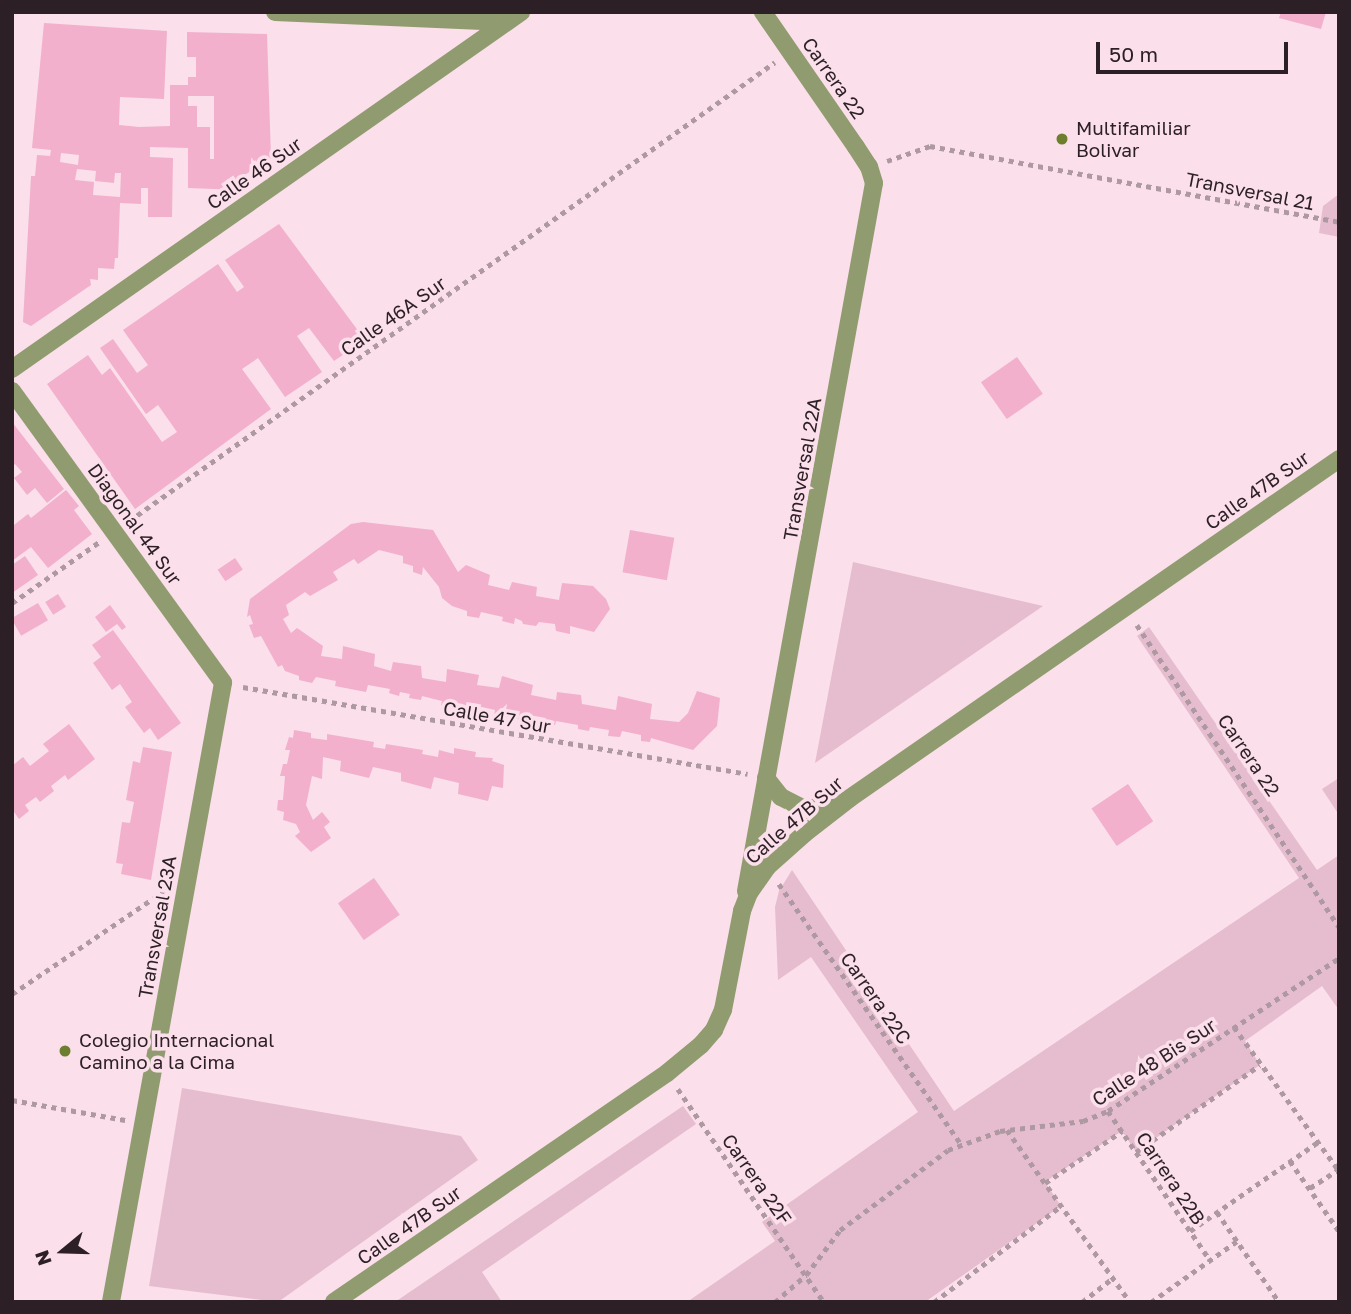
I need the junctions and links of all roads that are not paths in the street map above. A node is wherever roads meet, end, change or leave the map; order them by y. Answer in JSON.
{"nodes":[{"id":1,"x":275,"y":12,"type":"edge"},
{"id":2,"x":764,"y":12,"type":"edge"},
{"id":3,"x":293,"y":13,"type":"edge"},
{"id":4,"x":512,"y":16,"type":"edge"},
{"id":5,"x":869,"y":167,"type":"joint"},
{"id":6,"x":12,"y":369,"type":"edge"},
{"id":7,"x":12,"y":391,"type":"edge"},
{"id":8,"x":1339,"y":459,"type":"edge"},
{"id":9,"x":223,"y":683,"type":"joint"},
{"id":10,"x":766,"y":778,"type":"junction"},
{"id":11,"x":850,"y":798,"type":"junction"},
{"id":12,"x":742,"y":911,"type":"junction"},
{"id":13,"x":111,"y":1302,"type":"edge"},
{"id":14,"x":334,"y":1302,"type":"edge"}],
"edges":[{"from":1,"to":3,"type":"street"},
{"from":2,"to":5,"type":"street","name":"Carrera 22"},
{"from":3,"to":4,"type":"street"},
{"from":4,"to":6,"type":"street","name":"Calle 46 Sur"},
{"from":5,"to":10,"type":"street","name":"Transversal 22A"},
{"from":7,"to":9,"type":"street","name":"Diagonal 44 Sur"},
{"from":8,"to":11,"type":"street","name":"Calle 47B Sur"},
{"from":9,"to":13,"type":"street","name":"Transversal 23A"},
{"from":10,"to":11,"type":"street"},
{"from":10,"to":12,"type":"street","name":"Transversal 22A"},
{"from":11,"to":12,"type":"street","name":"Calle 47B Sur"},
{"from":12,"to":14,"type":"street","name":"Calle 47B Sur"}]}
